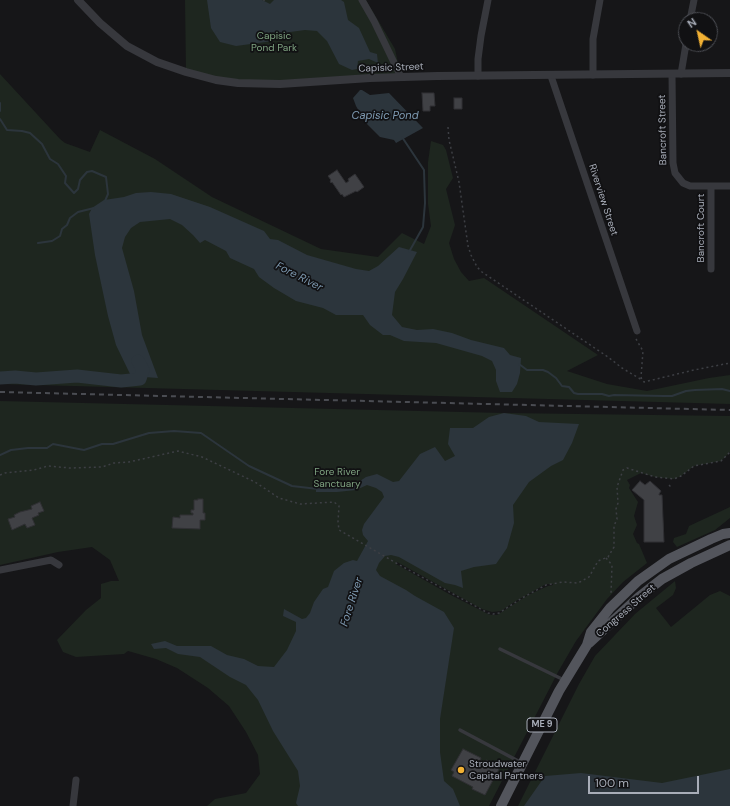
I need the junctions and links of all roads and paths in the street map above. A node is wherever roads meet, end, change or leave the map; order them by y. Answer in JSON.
{"nodes":[{"id":1,"x":78,"y":0,"type":"edge"},
{"id":2,"x":362,"y":0,"type":"edge"},
{"id":3,"x":488,"y":0,"type":"edge"},
{"id":4,"x":600,"y":0,"type":"edge"},
{"id":5,"x":694,"y":0,"type":"edge"},
{"id":6,"x":692,"y":12,"type":"edge"},
{"id":7,"x":685,"y":52,"type":"edge"},
{"id":8,"x":730,"y":73,"type":"edge"},
{"id":9,"x":672,"y":74,"type":"junction"},
{"id":10,"x":681,"y":74,"type":"junction"},
{"id":11,"x":593,"y":75,"type":"junction"},
{"id":12,"x":478,"y":76,"type":"junction"},
{"id":13,"x":551,"y":76,"type":"junction"},
{"id":14,"x":401,"y":77,"type":"junction"},
{"id":15,"x":448,"y":127,"type":"dead end"},
{"id":16,"x":711,"y":186,"type":"junction"},
{"id":17,"x":730,"y":186,"type":"edge"},
{"id":18,"x":711,"y":269,"type":"dead end"},
{"id":19,"x":636,"y":331,"type":"joint"},
{"id":20,"x":730,"y":363,"type":"edge"},
{"id":21,"x":642,"y":380,"type":"junction"},
{"id":22,"x":730,"y":452,"type":"edge"},
{"id":23,"x":0,"y":475,"type":"edge"},
{"id":24,"x":668,"y":485,"type":"dead end"},
{"id":25,"x":671,"y":487,"type":"dead end"},
{"id":26,"x":728,"y":533,"type":"edge"},
{"id":27,"x":730,"y":545,"type":"edge"},
{"id":28,"x":606,"y":558,"type":"junction"},
{"id":29,"x":59,"y":566,"type":"dead end"},
{"id":30,"x":0,"y":570,"type":"edge"},
{"id":31,"x":610,"y":598,"type":"dead end"},
{"id":32,"x":608,"y":625,"type":"junction"},
{"id":33,"x":586,"y":645,"type":"junction"},
{"id":34,"x":500,"y":650,"type":"dead end"},
{"id":35,"x":565,"y":681,"type":"junction"},
{"id":36,"x":460,"y":730,"type":"dead end"},
{"id":37,"x":522,"y":764,"type":"junction"},
{"id":38,"x":76,"y":780,"type":"dead end"},
{"id":39,"x":72,"y":806,"type":"edge"},
{"id":40,"x":501,"y":806,"type":"edge"}],
"edges":[{"from":1,"to":14,"type":"street","name":"Capisic Street"},
{"from":2,"to":14,"type":"street"},
{"from":3,"to":12,"type":"street"},
{"from":4,"to":11,"type":"street"},
{"from":5,"to":6,"type":"street"},
{"from":7,"to":10,"type":"street"},
{"from":8,"to":10,"type":"street","name":"Capisic Street"},
{"from":9,"to":10,"type":"street","name":"Capisic Street"},
{"from":9,"to":11,"type":"street","name":"Capisic Street"},
{"from":9,"to":16,"type":"street","name":"Bancroft Street"},
{"from":11,"to":13,"type":"street","name":"Capisic Street"},
{"from":12,"to":13,"type":"street","name":"Capisic Street"},
{"from":12,"to":14,"type":"street","name":"Capisic Street"},
{"from":13,"to":19,"type":"street","name":"Riverview Street"},
{"from":15,"to":21,"type":"path"},
{"from":16,"to":17,"type":"street","name":"Bancroft Street"},
{"from":16,"to":18,"type":"street","name":"Bancroft Court"},
{"from":19,"to":21,"type":"path"},
{"from":20,"to":21,"type":"path"},
{"from":22,"to":28,"type":"path"},
{"from":23,"to":28,"type":"path"},
{"from":24,"to":25,"type":"path"},
{"from":26,"to":32,"type":"main road","number":"ME 9"},
{"from":26,"to":33,"type":"main road","name":"Congress Street","number":"ME 9"},
{"from":27,"to":32,"type":"main road","name":"Congress Street","number":"ME 9"},
{"from":28,"to":31,"type":"path"},
{"from":29,"to":30,"type":"street"},
{"from":32,"to":33,"type":"main road","name":"Congress Street","number":"ME 9"},
{"from":33,"to":35,"type":"main road","name":"Congress Street","number":"ME 9"},
{"from":34,"to":35,"type":"lane"},
{"from":35,"to":37,"type":"main road","name":"Congress Street","number":"ME 9"},
{"from":36,"to":37,"type":"lane"},
{"from":37,"to":40,"type":"main road","name":"Congress Street","number":"ME 9"},
{"from":38,"to":39,"type":"street"}]}
